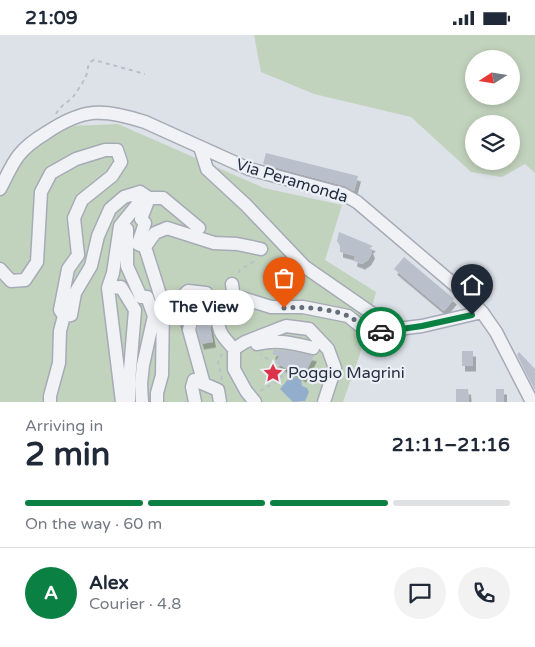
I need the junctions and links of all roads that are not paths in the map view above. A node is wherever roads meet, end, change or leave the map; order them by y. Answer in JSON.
{"nodes":[{"id":1,"x":200,"y":147,"type":"junction"},
{"id":2,"x":0,"y":189,"type":"edge"},
{"id":3,"x":144,"y":195,"type":"junction"},
{"id":4,"x":141,"y":219,"type":"junction"},
{"id":5,"x":199,"y":228,"type":"dead end"},
{"id":6,"x":145,"y":247,"type":"junction"},
{"id":7,"x":261,"y":249,"type":"road end"},
{"id":8,"x":0,"y":269,"type":"edge"},
{"id":9,"x":232,"y":285,"type":"road end"},
{"id":10,"x":108,"y":288,"type":"junction"},
{"id":11,"x":238,"y":299,"type":"junction"},
{"id":12,"x":482,"y":313,"type":"junction"},
{"id":13,"x":64,"y":316,"type":"junction"},
{"id":14,"x":218,"y":319,"type":"junction"},
{"id":15,"x":396,"y":330,"type":"junction"},
{"id":16,"x":239,"y":347,"type":"junction"},
{"id":17,"x":313,"y":348,"type":"dead end"},
{"id":18,"x":204,"y":384,"type":"junction"},
{"id":19,"x":219,"y":396,"type":"edge"},
{"id":20,"x":249,"y":398,"type":"edge"},
{"id":21,"x":50,"y":402,"type":"edge"},
{"id":22,"x":122,"y":402,"type":"edge"},
{"id":23,"x":129,"y":402,"type":"edge"},
{"id":24,"x":142,"y":402,"type":"edge"},
{"id":25,"x":157,"y":402,"type":"edge"},
{"id":26,"x":194,"y":402,"type":"edge"},
{"id":27,"x":324,"y":402,"type":"edge"},
{"id":28,"x":532,"y":402,"type":"edge"}],
"edges":[{"from":1,"to":2,"type":"street","name":"Via Peramonda"},
{"from":1,"to":12,"type":"street","name":"Via Peramonda"},
{"from":1,"to":15,"type":"street"},
{"from":3,"to":4,"type":"street"},
{"from":3,"to":5,"type":"street"},
{"from":3,"to":10,"type":"street"},
{"from":3,"to":13,"type":"street"},
{"from":4,"to":6,"type":"street"},
{"from":4,"to":24,"type":"street"},
{"from":6,"to":7,"type":"street"},
{"from":6,"to":25,"type":"street"},
{"from":8,"to":13,"type":"street"},
{"from":9,"to":11,"type":"street"},
{"from":10,"to":22,"type":"street"},
{"from":10,"to":23,"type":"street"},
{"from":11,"to":14,"type":"street"},
{"from":11,"to":15,"type":"street"},
{"from":12,"to":15,"type":"street"},
{"from":12,"to":28,"type":"street","name":"Via Peramonda"},
{"from":13,"to":21,"type":"street"},
{"from":14,"to":16,"type":"street"},
{"from":14,"to":18,"type":"street"},
{"from":16,"to":17,"type":"street"},
{"from":16,"to":20,"type":"street"},
{"from":16,"to":27,"type":"street"},
{"from":18,"to":19,"type":"street"},
{"from":18,"to":26,"type":"street"}]}
